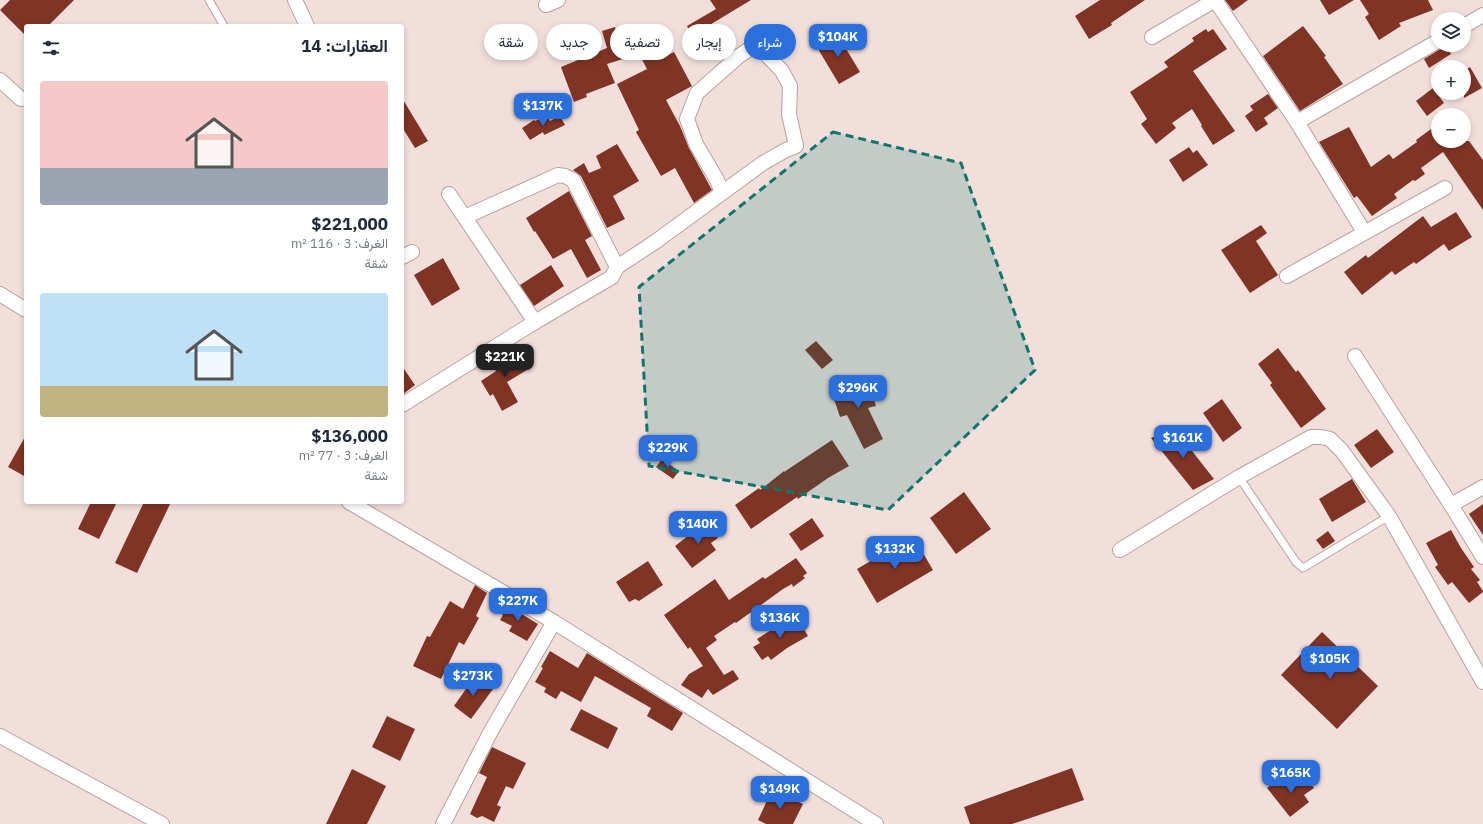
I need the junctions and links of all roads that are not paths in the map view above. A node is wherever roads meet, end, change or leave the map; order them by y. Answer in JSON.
{"nodes":[{"id":1,"x":209,"y":0,"type":"edge"},
{"id":2,"x":295,"y":0,"type":"edge"},
{"id":3,"x":1215,"y":0,"type":"edge"},
{"id":4,"x":1483,"y":14,"type":"edge"},
{"id":5,"x":1471,"y":22,"type":"edge"},
{"id":6,"x":223,"y":24,"type":"edge"},
{"id":7,"x":306,"y":24,"type":"edge"},
{"id":8,"x":1152,"y":37,"type":"dead end"},
{"id":9,"x":1431,"y":45,"type":"edge"},
{"id":10,"x":0,"y":80,"type":"edge"},
{"id":11,"x":21,"y":99,"type":"dead end"},
{"id":12,"x":1297,"y":122,"type":"junction"},
{"id":13,"x":1445,"y":188,"type":"dead end"},
{"id":14,"x":722,"y":192,"type":"junction"},
{"id":15,"x":449,"y":194,"type":"dead end"},
{"id":16,"x":465,"y":217,"type":"junction"},
{"id":17,"x":1364,"y":232,"type":"junction"},
{"id":18,"x":617,"y":267,"type":"junction"},
{"id":19,"x":1287,"y":276,"type":"dead end"},
{"id":20,"x":0,"y":294,"type":"edge"},
{"id":21,"x":24,"y":309,"type":"edge"},
{"id":22,"x":535,"y":322,"type":"junction"},
{"id":23,"x":1355,"y":356,"type":"dead end"},
{"id":24,"x":404,"y":404,"type":"edge"},
{"id":25,"x":1239,"y":477,"type":"junction"},
{"id":26,"x":1483,"y":487,"type":"edge"},
{"id":27,"x":352,"y":504,"type":"edge"},
{"id":28,"x":1451,"y":505,"type":"junction"},
{"id":29,"x":1389,"y":516,"type":"junction"},
{"id":30,"x":1120,"y":550,"type":"dead end"},
{"id":31,"x":1483,"y":557,"type":"edge"},
{"id":32,"x":554,"y":622,"type":"junction"},
{"id":33,"x":1483,"y":682,"type":"edge"},
{"id":34,"x":0,"y":736,"type":"edge"},
{"id":35,"x":856,"y":819,"type":"edge"},
{"id":36,"x":162,"y":824,"type":"edge"},
{"id":37,"x":443,"y":824,"type":"edge"},
{"id":38,"x":876,"y":824,"type":"edge"}],
"edges":[{"from":1,"to":6,"type":"lane"},
{"from":2,"to":7,"type":"street"},
{"from":3,"to":8,"type":"street"},
{"from":3,"to":12,"type":"street"},
{"from":4,"to":5,"type":"street"},
{"from":9,"to":12,"type":"street"},
{"from":10,"to":11,"type":"street"},
{"from":12,"to":17,"type":"street"},
{"from":13,"to":17,"type":"street"},
{"from":14,"to":14,"type":"street"},
{"from":14,"to":18,"type":"street"},
{"from":15,"to":16,"type":"street"},
{"from":16,"to":18,"type":"street"},
{"from":16,"to":22,"type":"street"},
{"from":17,"to":19,"type":"street"},
{"from":18,"to":22,"type":"street"},
{"from":20,"to":21,"type":"street"},
{"from":22,"to":24,"type":"street"},
{"from":23,"to":28,"type":"street"},
{"from":25,"to":29,"type":"street"},
{"from":25,"to":29,"type":"lane"},
{"from":25,"to":30,"type":"street"},
{"from":26,"to":28,"type":"street"},
{"from":27,"to":32,"type":"street"},
{"from":28,"to":31,"type":"street"},
{"from":29,"to":33,"type":"street"},
{"from":32,"to":35,"type":"street"},
{"from":32,"to":37,"type":"street"},
{"from":34,"to":36,"type":"street"},
{"from":35,"to":38,"type":"street"}]}
